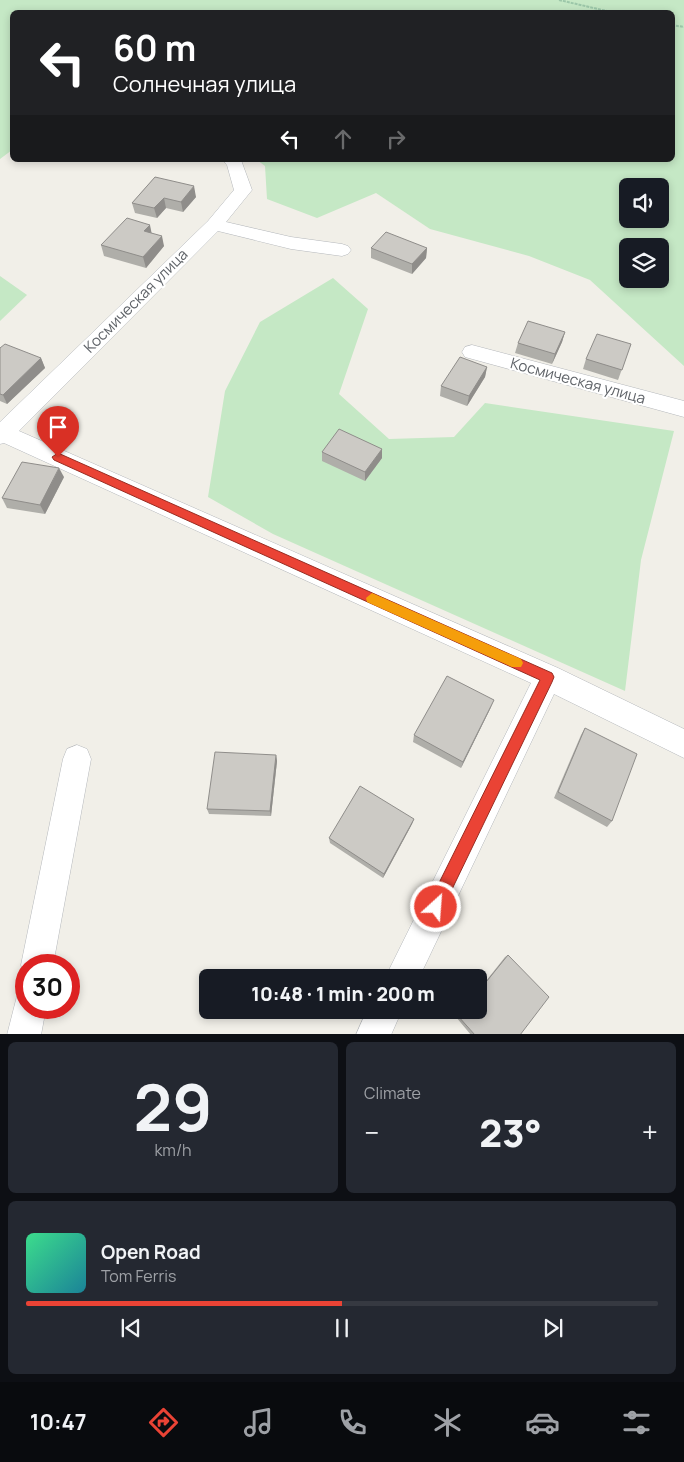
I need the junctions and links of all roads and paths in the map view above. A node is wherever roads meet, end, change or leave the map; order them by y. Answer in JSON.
{"nodes":[{"id":1,"x":559,"y":0,"type":"edge"},
{"id":2,"x":602,"y":10,"type":"edge"},
{"id":3,"x":234,"y":162,"type":"edge"},
{"id":4,"x":214,"y":225,"type":"junction"},
{"id":5,"x":342,"y":250,"type":"dead end"},
{"id":6,"x":472,"y":352,"type":"dead end"},
{"id":7,"x":684,"y":409,"type":"edge"},
{"id":8,"x":2,"y":434,"type":"edge"},
{"id":9,"x":548,"y":677,"type":"junction"},
{"id":10,"x":684,"y":744,"type":"edge"},
{"id":11,"x":77,"y":759,"type":"dead end"},
{"id":12,"x":40,"y":954,"type":"edge"},
{"id":13,"x":405,"y":969,"type":"edge"},
{"id":14,"x":27,"y":1019,"type":"edge"},
{"id":15,"x":380,"y":1019,"type":"edge"},
{"id":16,"x":24,"y":1034,"type":"edge"},
{"id":17,"x":373,"y":1034,"type":"edge"}],
"edges":[{"from":1,"to":2,"type":"path"},
{"from":3,"to":4,"type":"street","name":"Космическая улица"},
{"from":4,"to":5,"type":"street"},
{"from":4,"to":8,"type":"street","name":"Космическая улица"},
{"from":6,"to":7,"type":"street","name":"Космическая улица"},
{"from":8,"to":9,"type":"street"},
{"from":9,"to":10,"type":"street"},
{"from":9,"to":13,"type":"street"},
{"from":11,"to":12,"type":"street"},
{"from":14,"to":16,"type":"street"},
{"from":15,"to":17,"type":"street"}]}
